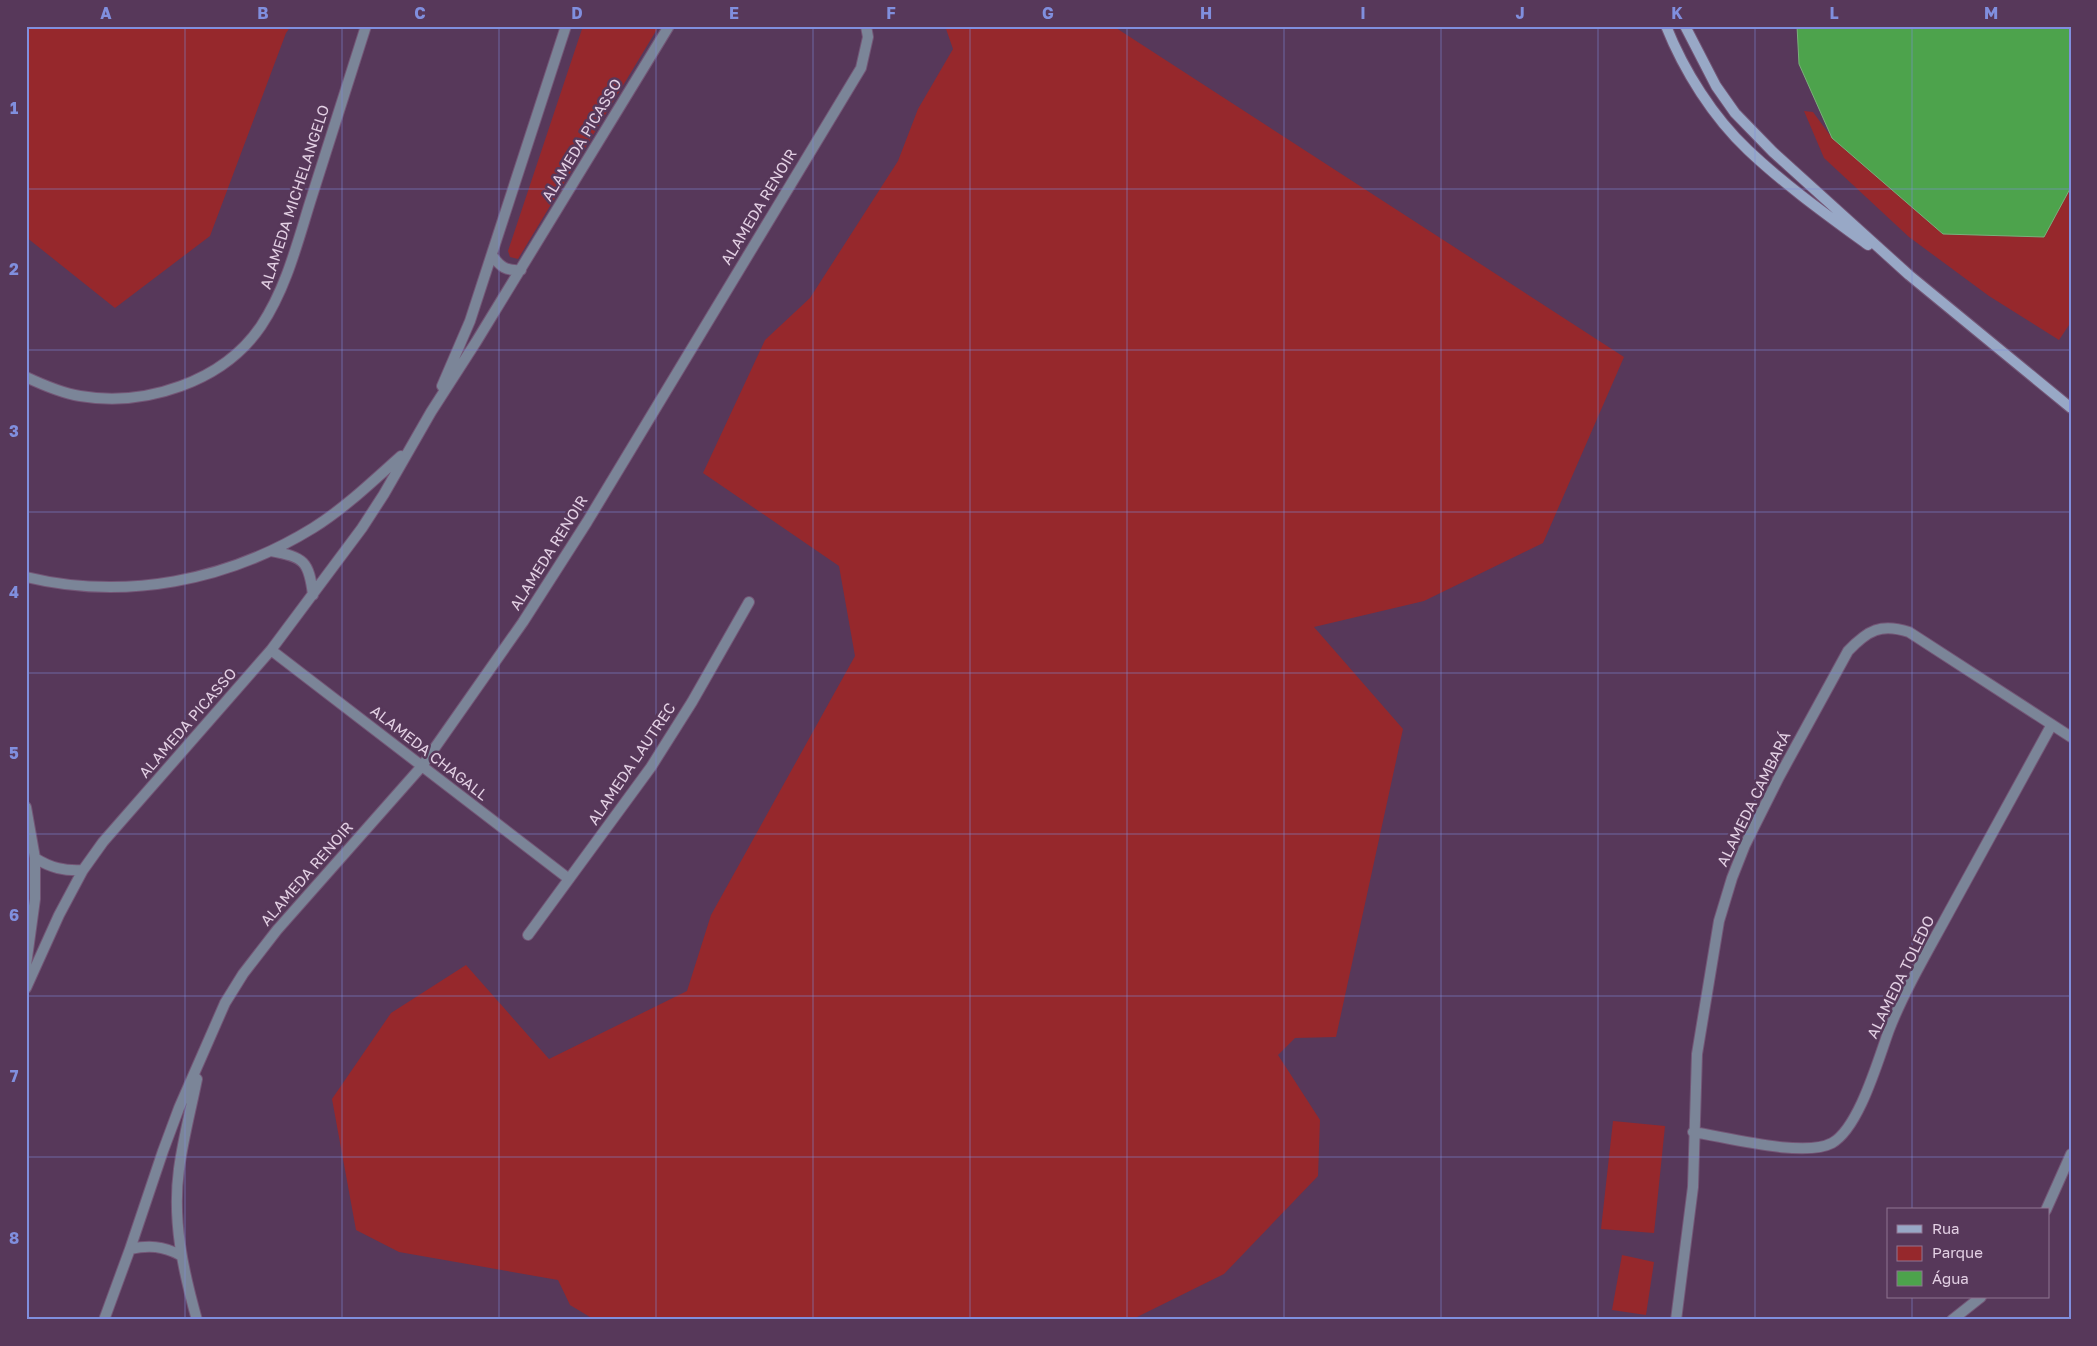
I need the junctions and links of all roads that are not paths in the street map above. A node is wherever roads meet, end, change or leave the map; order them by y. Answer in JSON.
{"nodes":[{"id":1,"x":366,"y":26,"type":"edge"},
{"id":2,"x":566,"y":26,"type":"edge"},
{"id":3,"x":669,"y":26,"type":"edge"},
{"id":4,"x":866,"y":26,"type":"edge"},
{"id":5,"x":1666,"y":26,"type":"edge"},
{"id":6,"x":1685,"y":26,"type":"edge"},
{"id":7,"x":492,"y":255,"type":"junction"},
{"id":8,"x":521,"y":270,"type":"junction"},
{"id":9,"x":1909,"y":275,"type":"junction"},
{"id":10,"x":26,"y":377,"type":"edge"},
{"id":11,"x":2071,"y":408,"type":"edge"},
{"id":12,"x":431,"y":412,"type":"junction"},
{"id":13,"x":408,"y":450,"type":"junction"},
{"id":14,"x":271,"y":551,"type":"junction"},
{"id":15,"x":26,"y":577,"type":"edge"},
{"id":16,"x":313,"y":595,"type":"junction"},
{"id":17,"x":749,"y":602,"type":"dead end"},
{"id":18,"x":271,"y":650,"type":"junction"},
{"id":19,"x":2051,"y":726,"type":"junction"},
{"id":20,"x":2071,"y":738,"type":"edge"},
{"id":21,"x":422,"y":766,"type":"junction"},
{"id":22,"x":26,"y":807,"type":"edge"},
{"id":23,"x":35,"y":858,"type":"junction"},
{"id":24,"x":83,"y":870,"type":"junction"},
{"id":25,"x":569,"y":879,"type":"junction"},
{"id":26,"x":528,"y":935,"type":"dead end"},
{"id":27,"x":26,"y":965,"type":"edge"},
{"id":28,"x":26,"y":988,"type":"edge"},
{"id":29,"x":201,"y":1061,"type":"junction"},
{"id":30,"x":1694,"y":1132,"type":"junction"},
{"id":31,"x":2071,"y":1154,"type":"edge"},
{"id":32,"x":2047,"y":1208,"type":"edge"},
{"id":33,"x":130,"y":1250,"type":"junction"},
{"id":34,"x":180,"y":1255,"type":"junction"},
{"id":35,"x":1980,"y":1298,"type":"edge"},
{"id":36,"x":104,"y":1320,"type":"edge"},
{"id":37,"x":197,"y":1320,"type":"edge"},
{"id":38,"x":1676,"y":1320,"type":"edge"},
{"id":39,"x":1952,"y":1320,"type":"edge"}],
"edges":[{"from":1,"to":10,"type":"street","name":"ALAMEDA MICHELANGELO"},
{"from":2,"to":7,"type":"street","name":"ALAMEDA PICASSO"},
{"from":3,"to":8,"type":"street","name":"ALAMEDA PICASSO"},
{"from":4,"to":21,"type":"street","name":"ALAMEDA RENOIR"},
{"from":5,"to":9,"type":"main road"},
{"from":6,"to":9,"type":"main road"},
{"from":7,"to":8,"type":"street"},
{"from":7,"to":12,"type":"street","name":"ALAMEDA PICASSO"},
{"from":8,"to":12,"type":"street","name":"ALAMEDA PICASSO"},
{"from":9,"to":11,"type":"main road"},
{"from":12,"to":13,"type":"street","name":"ALAMEDA PICASSO"},
{"from":13,"to":14,"type":"street","name":"ALAMEDA PICASSO"},
{"from":13,"to":16,"type":"street","name":"ALAMEDA PICASSO"},
{"from":14,"to":15,"type":"street","name":"ALAMEDA PICASSO"},
{"from":14,"to":16,"type":"street"},
{"from":16,"to":18,"type":"street","name":"ALAMEDA PICASSO"},
{"from":17,"to":25,"type":"street","name":"ALAMEDA LAUTREC"},
{"from":18,"to":21,"type":"street","name":"ALAMEDA CHAGALL"},
{"from":18,"to":24,"type":"street","name":"ALAMEDA PICASSO"},
{"from":19,"to":20,"type":"street","name":"ALAMEDA CAMBARÁ"},
{"from":19,"to":30,"type":"street","name":"ALAMEDA TOLEDO"},
{"from":19,"to":30,"type":"street","name":"ALAMEDA CAMBARÁ"},
{"from":21,"to":25,"type":"street","name":"ALAMEDA CHAGALL"},
{"from":21,"to":29,"type":"street","name":"ALAMEDA RENOIR"},
{"from":22,"to":23,"type":"street"},
{"from":23,"to":24,"type":"street"},
{"from":23,"to":27,"type":"street"},
{"from":24,"to":28,"type":"street","name":"ALAMEDA PICASSO"},
{"from":25,"to":26,"type":"street","name":"ALAMEDA LAUTREC"},
{"from":29,"to":33,"type":"street"},
{"from":29,"to":34,"type":"street"},
{"from":30,"to":38,"type":"street","name":"ALAMEDA CAMBARÁ"},
{"from":31,"to":32,"type":"street"},
{"from":33,"to":34,"type":"street"},
{"from":33,"to":36,"type":"street"},
{"from":34,"to":37,"type":"street"},
{"from":35,"to":39,"type":"street"}]}
